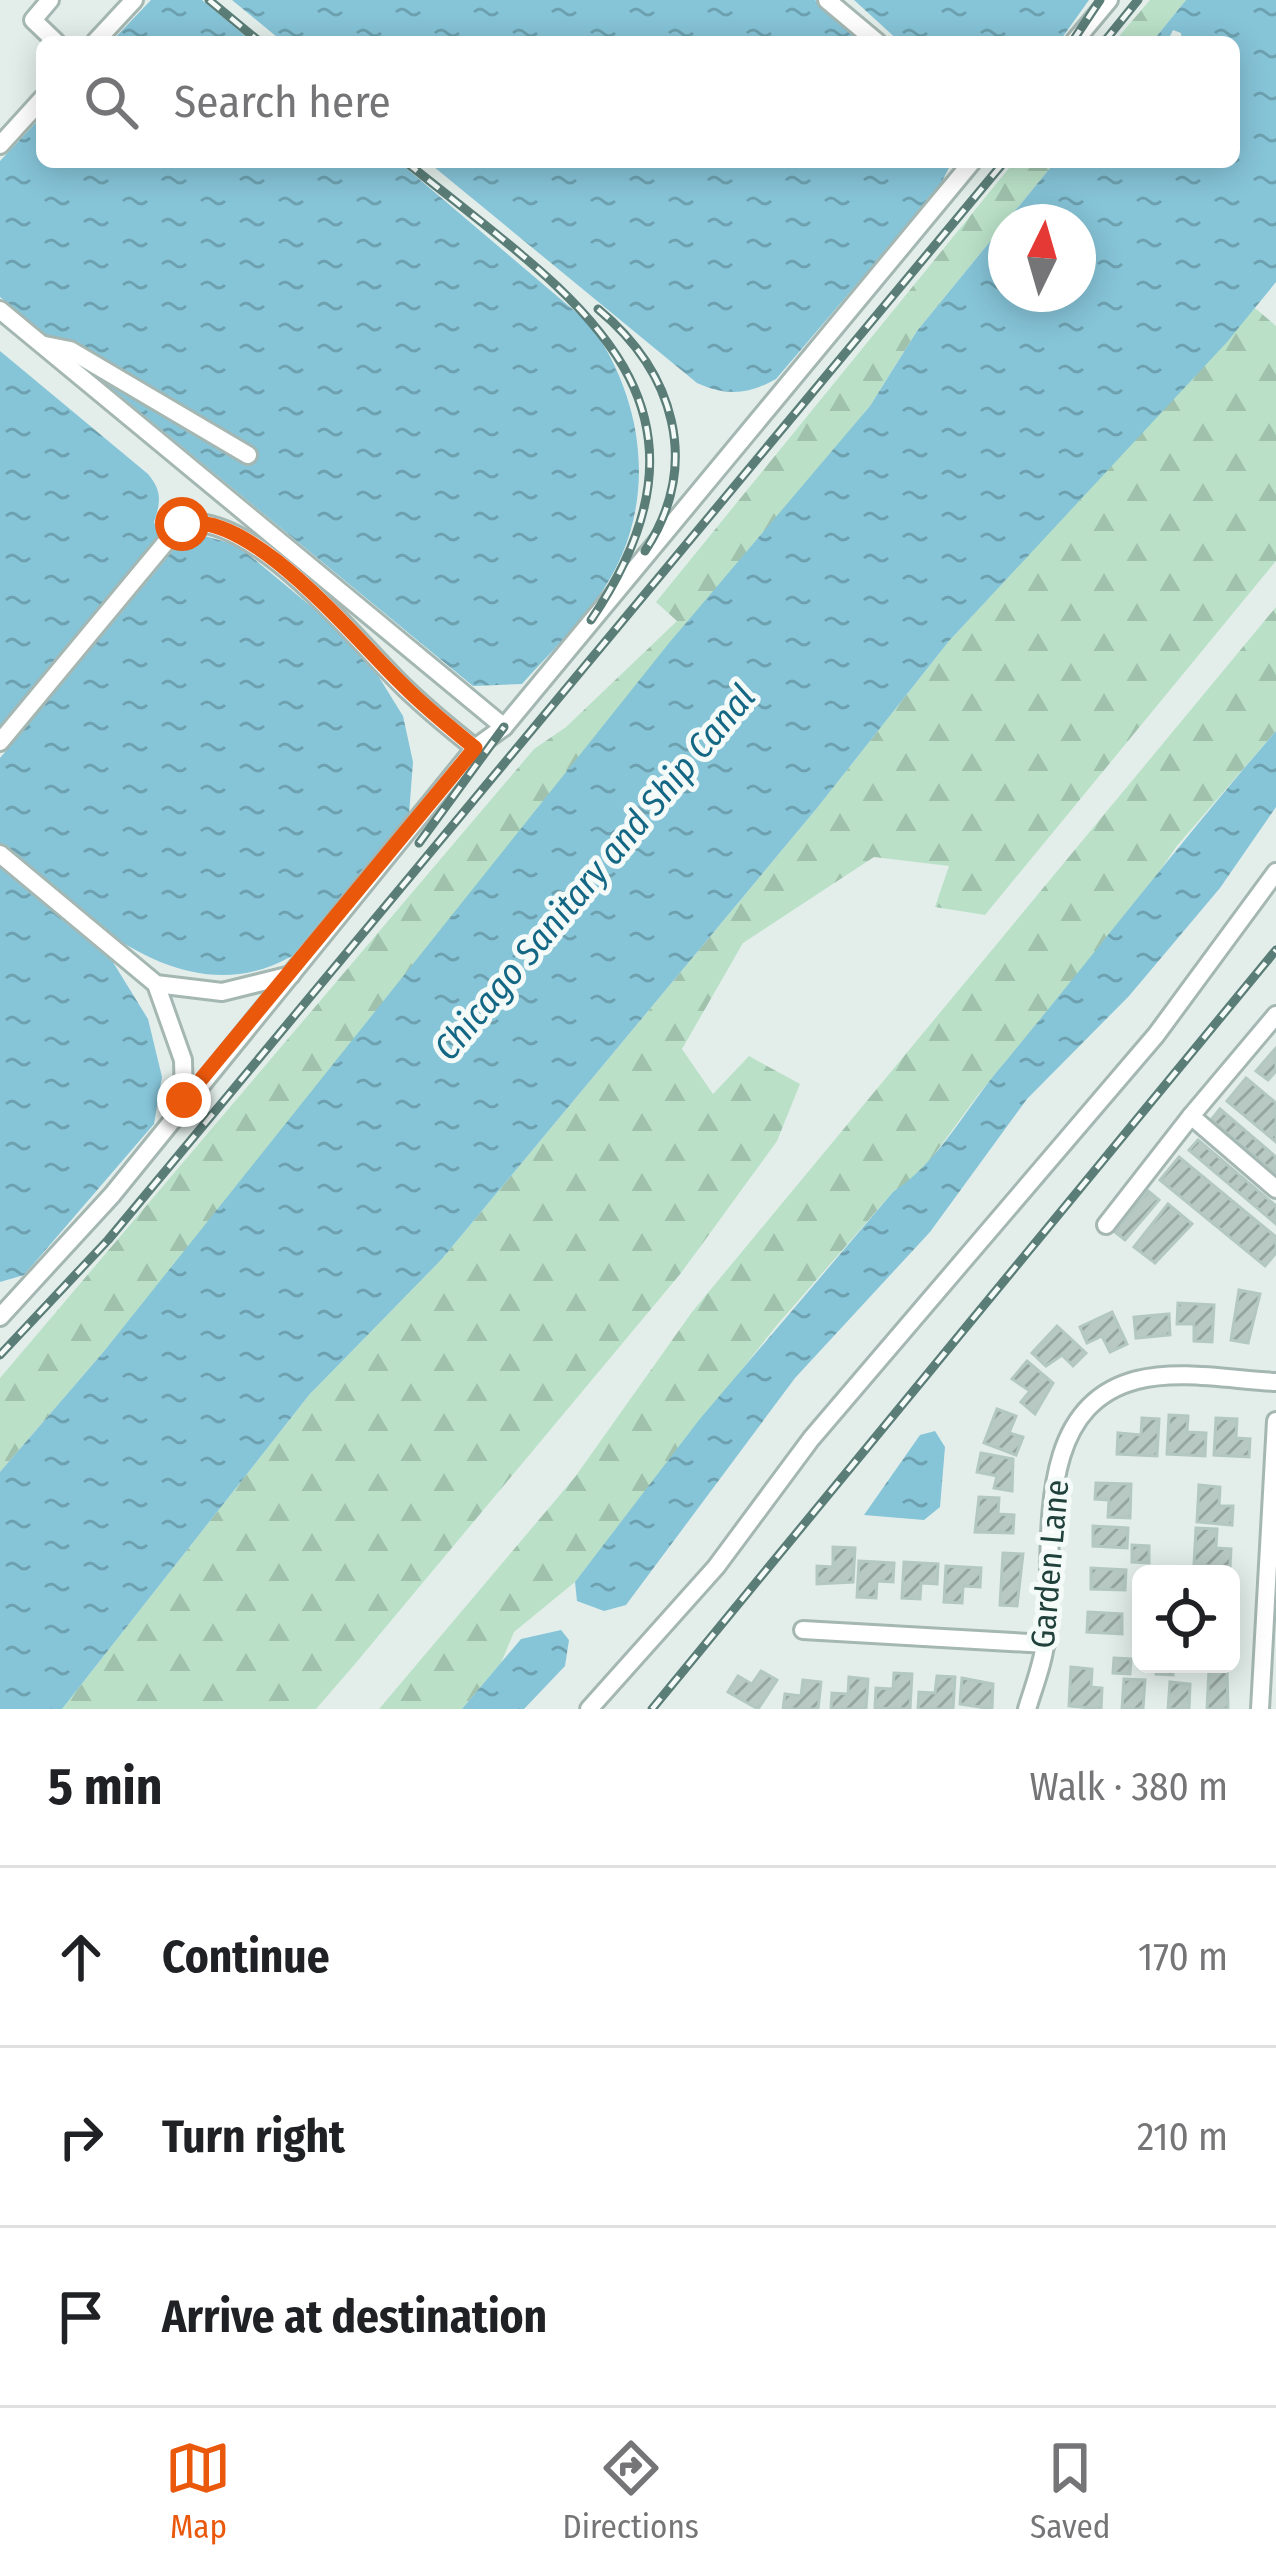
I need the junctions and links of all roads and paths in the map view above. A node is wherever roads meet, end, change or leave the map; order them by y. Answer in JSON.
{"nodes":[{"id":1,"x":50,"y":0,"type":"edge"},
{"id":2,"x":134,"y":0,"type":"edge"},
{"id":3,"x":826,"y":0,"type":"edge"},
{"id":4,"x":1108,"y":0,"type":"edge"},
{"id":5,"x":50,"y":36,"type":"edge"},
{"id":6,"x":101,"y":36,"type":"edge"},
{"id":7,"x":870,"y":36,"type":"edge"},
{"id":8,"x":1079,"y":36,"type":"edge"},
{"id":9,"x":36,"y":106,"type":"edge"},
{"id":10,"x":0,"y":145,"type":"edge"},
{"id":11,"x":968,"y":168,"type":"edge"},
{"id":12,"x":0,"y":310,"type":"edge"},
{"id":13,"x":42,"y":344,"type":"junction"},
{"id":14,"x":248,"y":455,"type":"dead end"},
{"id":15,"x":504,"y":727,"type":"junction"},
{"id":16,"x":0,"y":742,"type":"edge"},
{"id":17,"x":475,"y":748,"type":"junction"},
{"id":18,"x":0,"y":854,"type":"edge"},
{"id":19,"x":1276,"y":872,"type":"edge"},
{"id":20,"x":291,"y":975,"type":"junction"},
{"id":21,"x":156,"y":984,"type":"junction"},
{"id":22,"x":1276,"y":1015,"type":"edge"},
{"id":23,"x":184,"y":1100,"type":"junction"},
{"id":24,"x":1191,"y":1116,"type":"junction"},
{"id":25,"x":1276,"y":1189,"type":"edge"},
{"id":26,"x":1106,"y":1226,"type":"dead end"},
{"id":27,"x":0,"y":1317,"type":"edge"},
{"id":28,"x":1276,"y":1382,"type":"edge"},
{"id":29,"x":1276,"y":1421,"type":"edge"},
{"id":30,"x":803,"y":1630,"type":"dead end"},
{"id":31,"x":1046,"y":1644,"type":"junction"},
{"id":32,"x":589,"y":1709,"type":"edge"},
{"id":33,"x":1027,"y":1709,"type":"edge"},
{"id":34,"x":1260,"y":1709,"type":"edge"}],
"edges":[{"from":1,"to":5,"type":"street"},
{"from":2,"to":6,"type":"street"},
{"from":3,"to":7,"type":"street"},
{"from":4,"to":8,"type":"street"},
{"from":9,"to":10,"type":"street"},
{"from":11,"to":15,"type":"street"},
{"from":12,"to":13,"type":"street"},
{"from":13,"to":14,"type":"street"},
{"from":13,"to":15,"type":"street"},
{"from":15,"to":17,"type":"street"},
{"from":16,"to":17,"type":"street"},
{"from":17,"to":20,"type":"street"},
{"from":18,"to":21,"type":"street"},
{"from":19,"to":32,"type":"street"},
{"from":20,"to":21,"type":"street"},
{"from":20,"to":23,"type":"street"},
{"from":21,"to":23,"type":"street"},
{"from":22,"to":24,"type":"street"},
{"from":23,"to":27,"type":"street"},
{"from":24,"to":25,"type":"street"},
{"from":24,"to":26,"type":"street"},
{"from":28,"to":31,"type":"street","name":"Garden Lane"},
{"from":29,"to":34,"type":"street"},
{"from":30,"to":31,"type":"street"},
{"from":31,"to":33,"type":"street","name":"Garden Lane"}]}
